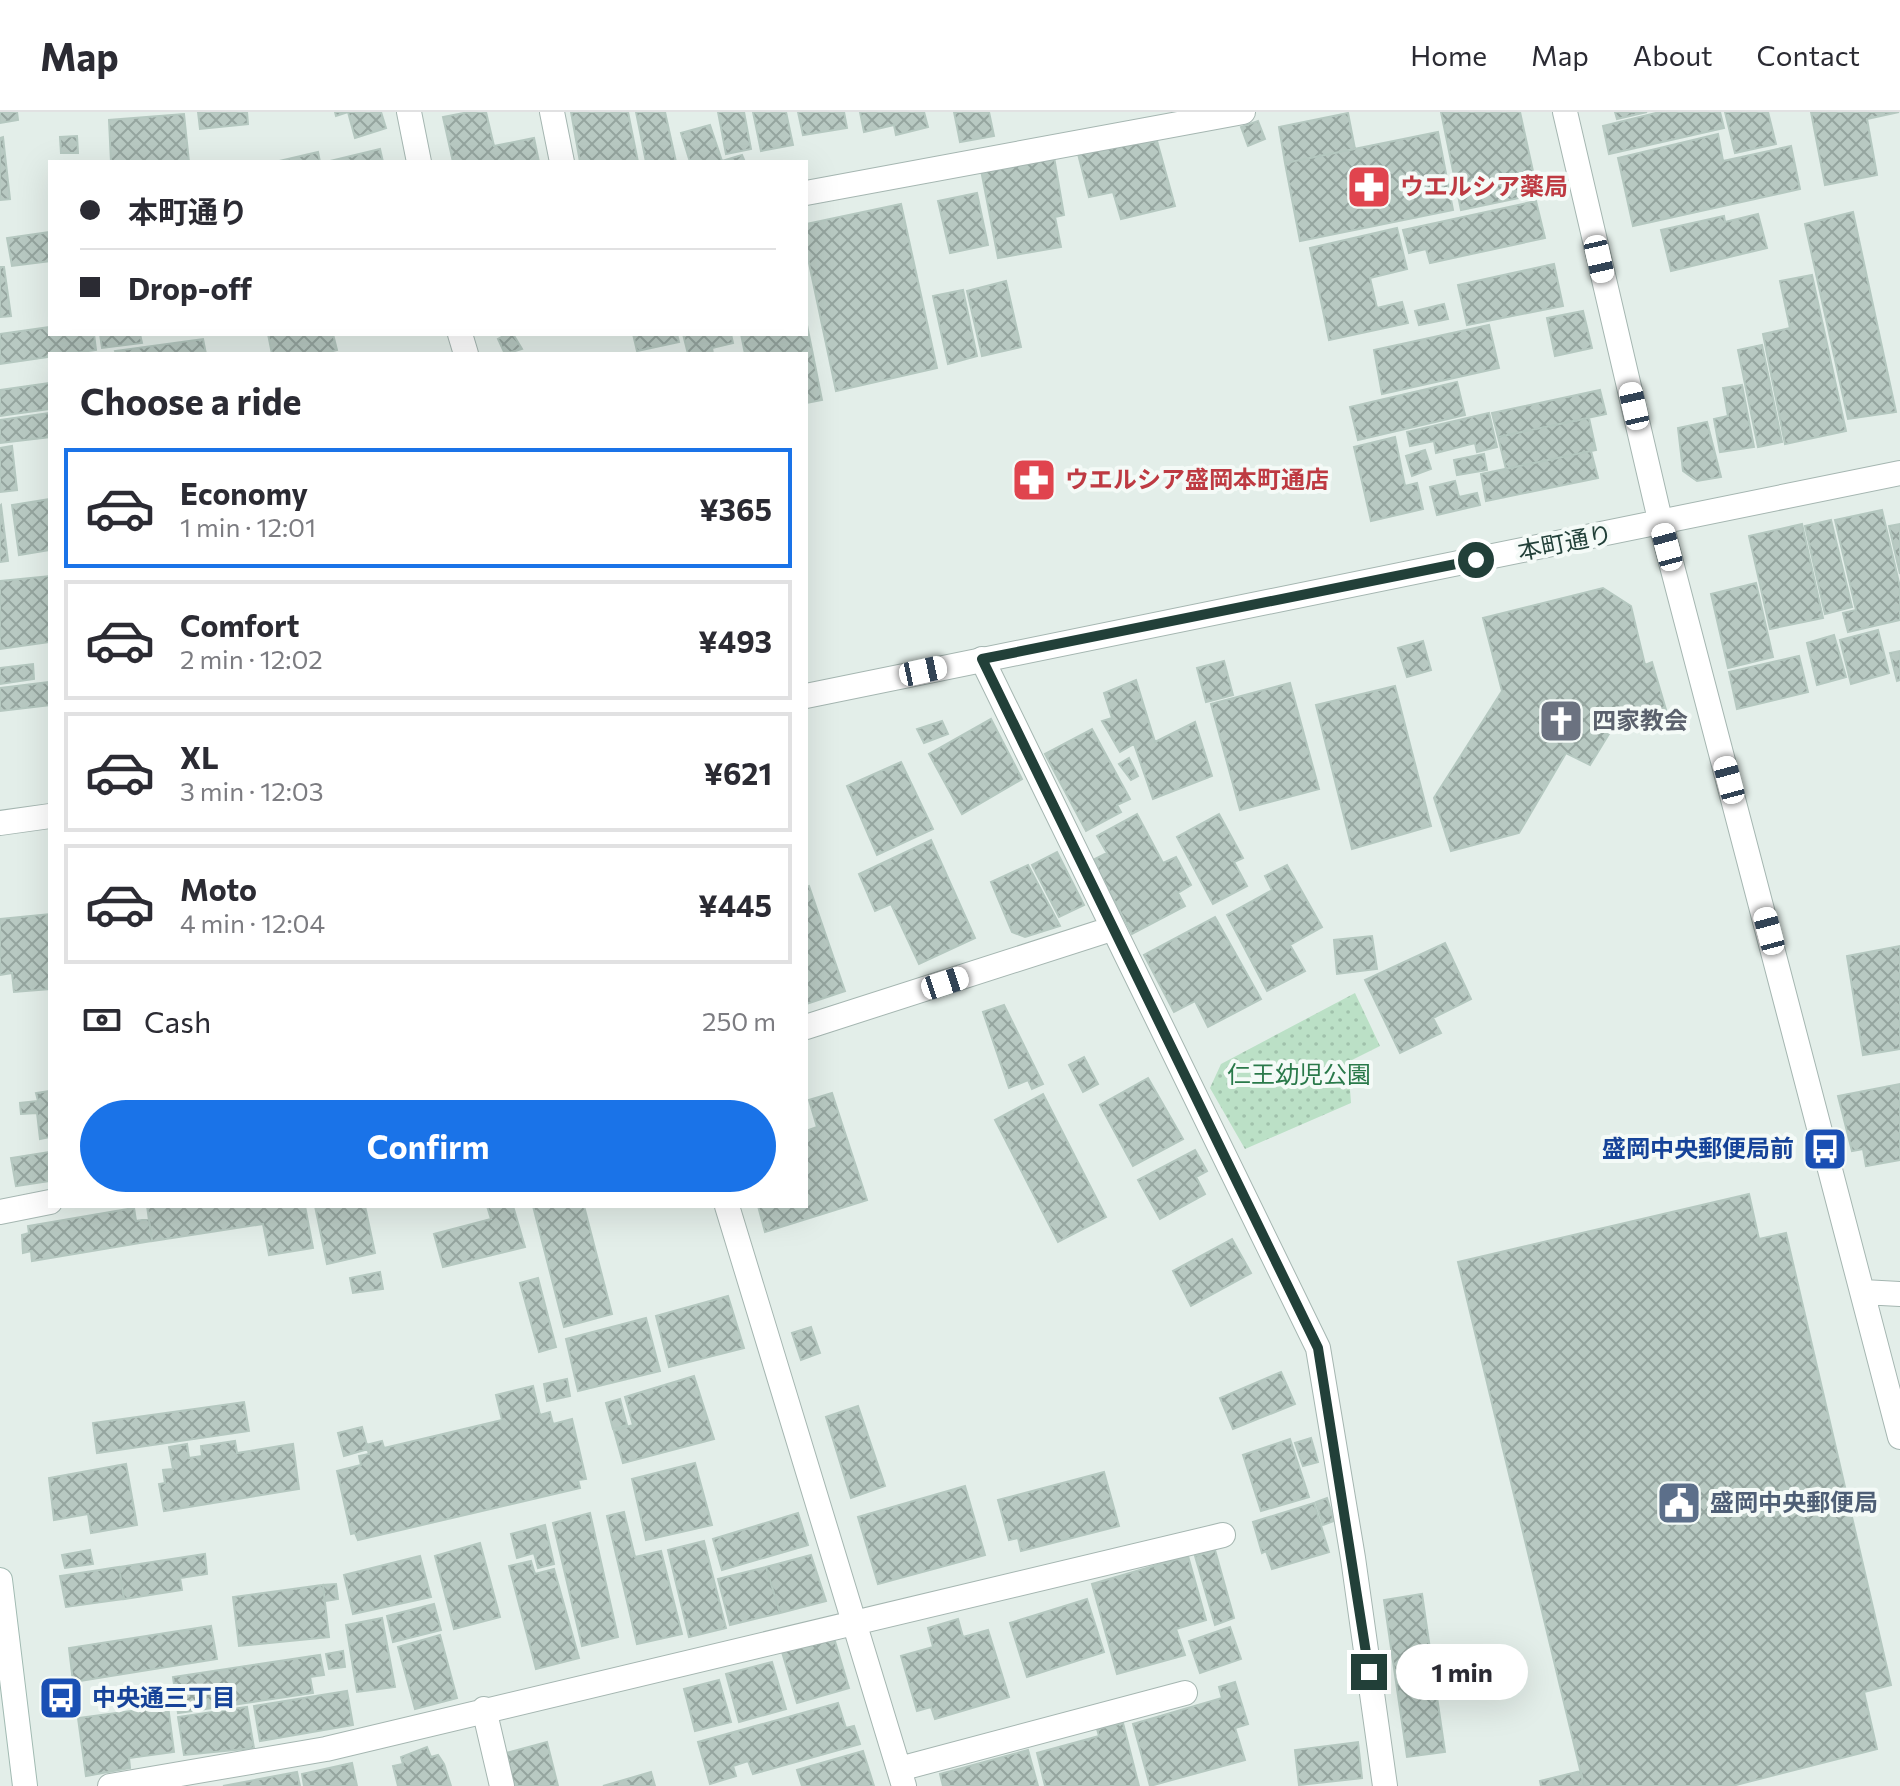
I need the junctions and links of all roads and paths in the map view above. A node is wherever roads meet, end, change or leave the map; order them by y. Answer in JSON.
{"nodes":[{"id":1,"x":409,"y":112,"type":"edge"},
{"id":2,"x":552,"y":112,"type":"edge"},
{"id":3,"x":1243,"y":112,"type":"edge"},
{"id":4,"x":1565,"y":112,"type":"edge"},
{"id":5,"x":419,"y":160,"type":"edge"},
{"id":6,"x":562,"y":160,"type":"edge"},
{"id":7,"x":808,"y":193,"type":"edge"},
{"id":8,"x":1900,"y":473,"type":"edge"},
{"id":9,"x":1661,"y":524,"type":"junction"},
{"id":10,"x":982,"y":659,"type":"junction"},
{"id":11,"x":808,"y":696,"type":"edge"},
{"id":12,"x":48,"y":816,"type":"edge"},
{"id":13,"x":0,"y":823,"type":"edge"},
{"id":14,"x":1111,"y":929,"type":"junction"},
{"id":15,"x":808,"y":1026,"type":"edge"},
{"id":16,"x":48,"y":1202,"type":"edge"},
{"id":17,"x":728,"y":1208,"type":"edge"},
{"id":18,"x":0,"y":1212,"type":"edge"},
{"id":19,"x":1863,"y":1292,"type":"junction"},
{"id":20,"x":1900,"y":1294,"type":"edge"},
{"id":21,"x":1900,"y":1437,"type":"edge"},
{"id":22,"x":1223,"y":1535,"type":"dead end"},
{"id":23,"x":0,"y":1580,"type":"edge"},
{"id":24,"x":854,"y":1622,"type":"junction"},
{"id":25,"x":1185,"y":1693,"type":"dead end"},
{"id":26,"x":484,"y":1709,"type":"junction"},
{"id":27,"x":902,"y":1778,"type":"edge"},
{"id":28,"x":25,"y":1786,"type":"edge"},
{"id":29,"x":110,"y":1786,"type":"edge"},
{"id":30,"x":502,"y":1786,"type":"edge"},
{"id":31,"x":1385,"y":1786,"type":"edge"}],
"edges":[{"from":1,"to":5,"type":"street"},
{"from":2,"to":6,"type":"street"},
{"from":3,"to":7,"type":"street"},
{"from":4,"to":9,"type":"street"},
{"from":8,"to":9,"type":"street","name":"本町通り"},
{"from":9,"to":10,"type":"street","name":"本町通り"},
{"from":9,"to":19,"type":"street"},
{"from":10,"to":11,"type":"street","name":"本町通り"},
{"from":10,"to":14,"type":"street"},
{"from":12,"to":13,"type":"street"},
{"from":14,"to":15,"type":"street"},
{"from":14,"to":31,"type":"street"},
{"from":16,"to":18,"type":"street"},
{"from":17,"to":24,"type":"street"},
{"from":19,"to":20,"type":"street"},
{"from":19,"to":21,"type":"street"},
{"from":22,"to":24,"type":"street"},
{"from":23,"to":28,"type":"street"},
{"from":24,"to":26,"type":"street"},
{"from":24,"to":27,"type":"street"},
{"from":25,"to":27,"type":"street"},
{"from":26,"to":29,"type":"street"},
{"from":26,"to":30,"type":"street"}]}
